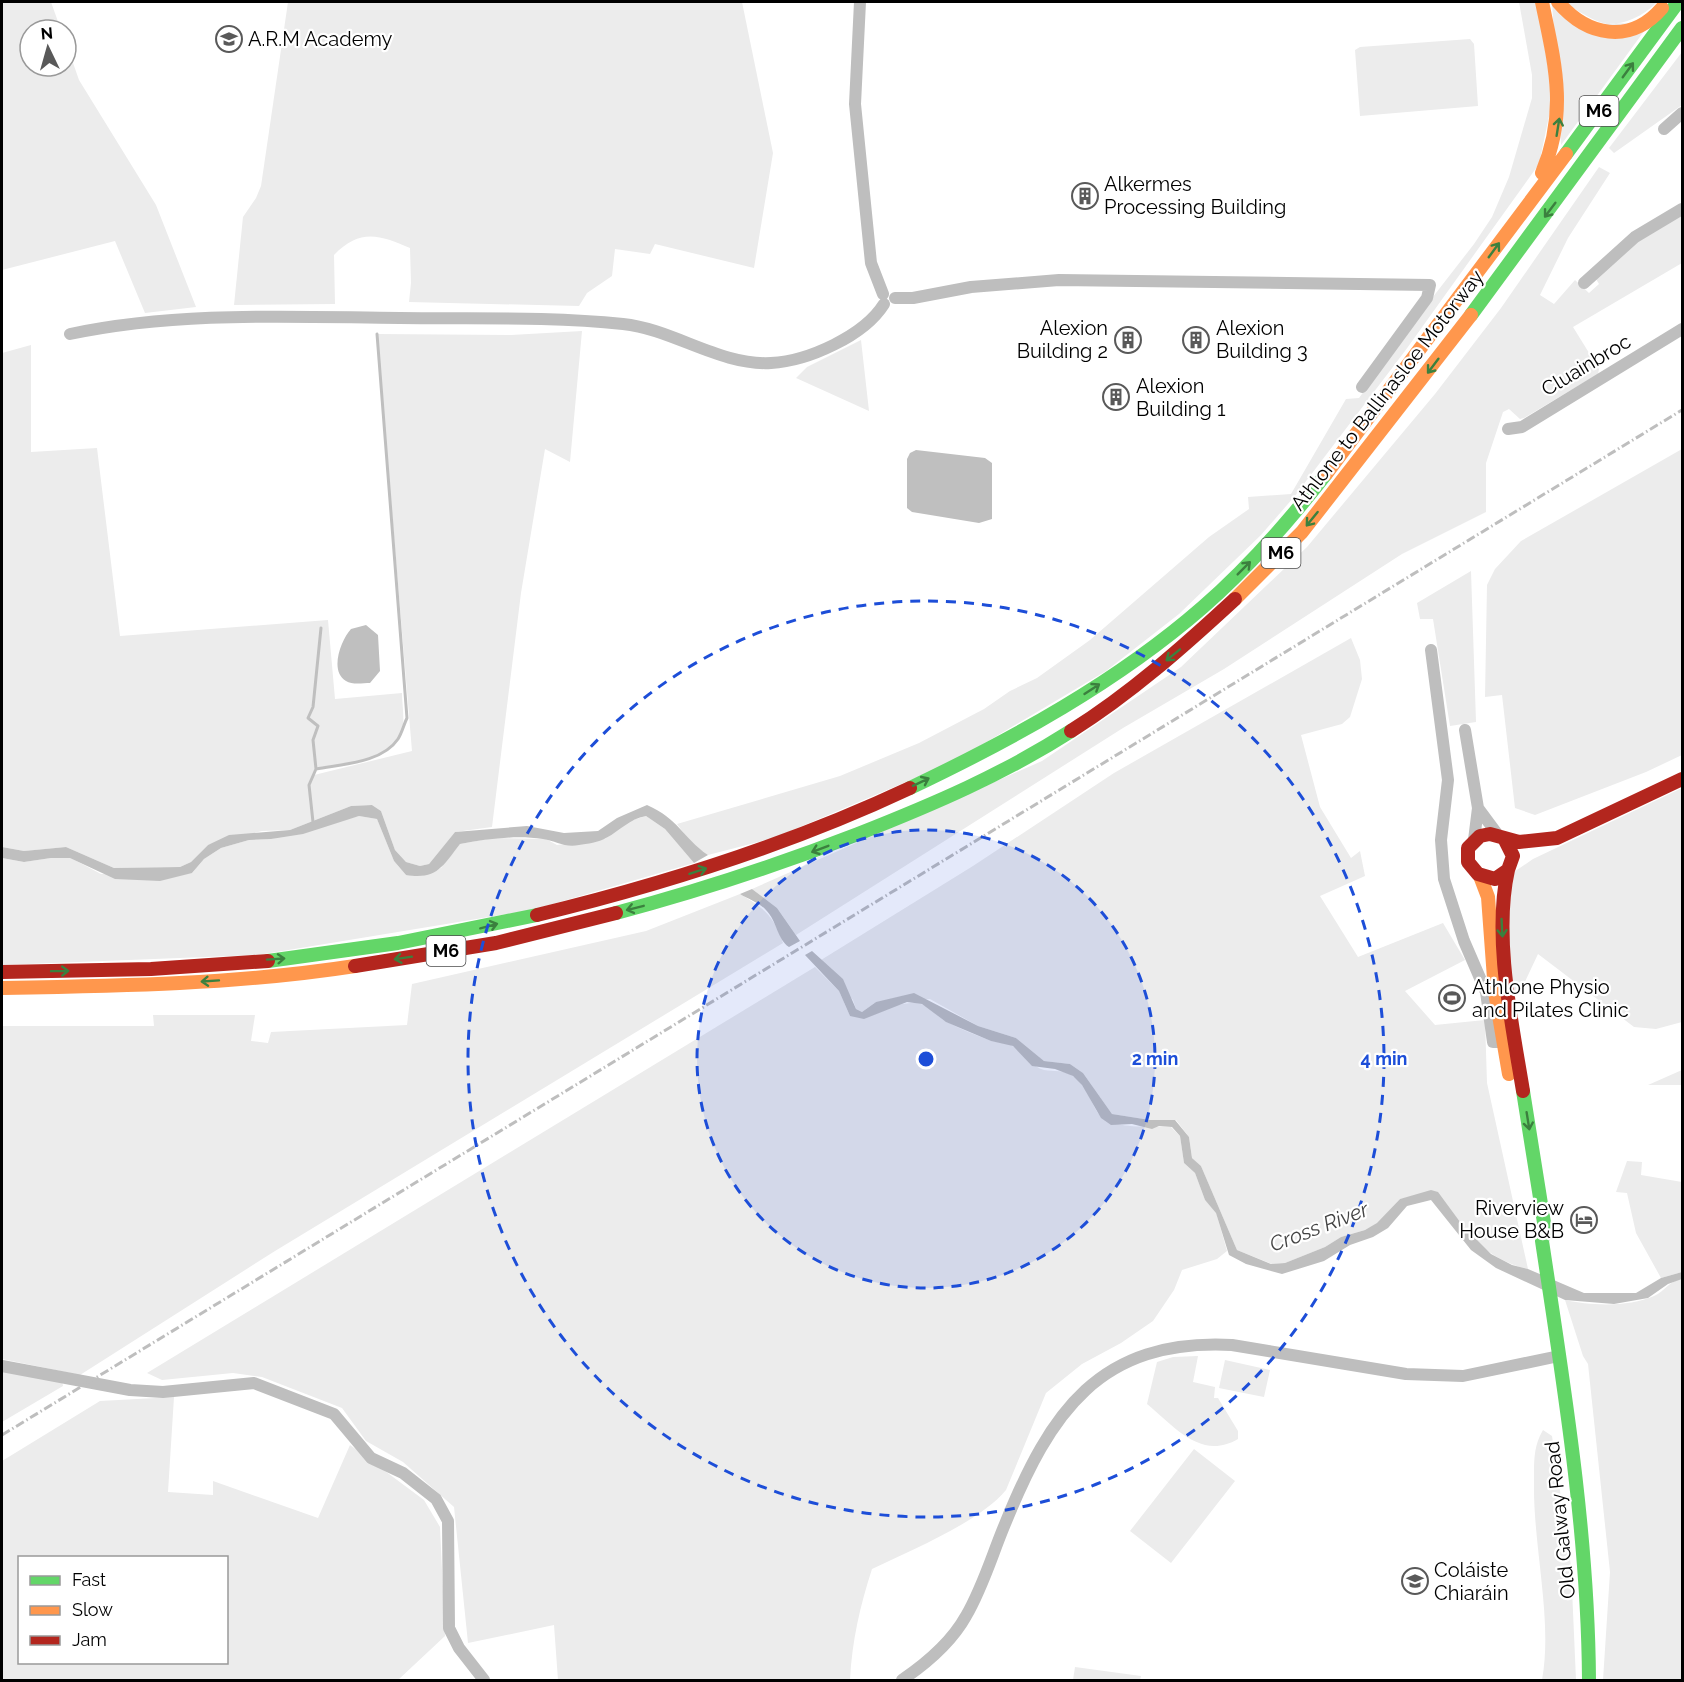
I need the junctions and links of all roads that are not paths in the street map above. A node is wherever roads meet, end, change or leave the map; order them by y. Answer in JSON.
{"nodes":[{"id":1,"x":860,"y":2,"type":"edge"},
{"id":2,"x":1542,"y":2,"type":"edge"},
{"id":3,"x":1557,"y":2,"type":"edge"},
{"id":4,"x":1667,"y":2,"type":"edge"},
{"id":5,"x":1678,"y":2,"type":"edge"},
{"id":6,"x":1683,"y":28,"type":"edge"},
{"id":7,"x":1683,"y":113,"type":"edge"},
{"id":8,"x":1664,"y":129,"type":"dead end"},
{"id":9,"x":1683,"y":209,"type":"edge"},
{"id":10,"x":1517,"y":218,"type":"junction"},
{"id":11,"x":1584,"y":283,"type":"dead end"},
{"id":12,"x":887,"y":299,"type":"junction"},
{"id":13,"x":1683,"y":330,"type":"edge"},
{"id":14,"x":70,"y":334,"type":"dead end"},
{"id":15,"x":1362,"y":387,"type":"dead end"},
{"id":16,"x":1508,"y":429,"type":"dead end"},
{"id":17,"x":1431,"y":650,"type":"dead end"},
{"id":18,"x":1444,"y":744,"type":"junction"},
{"id":19,"x":1683,"y":779,"type":"edge"},
{"id":20,"x":1478,"y":808,"type":"junction"},
{"id":21,"x":1502,"y":837,"type":"junction"},
{"id":22,"x":1474,"y":840,"type":"junction"},
{"id":23,"x":1547,"y":840,"type":"junction"},
{"id":24,"x":1510,"y":867,"type":"junction"},
{"id":25,"x":1480,"y":876,"type":"junction"},
{"id":26,"x":2,"y":972,"type":"edge"},
{"id":27,"x":2,"y":988,"type":"edge"},
{"id":28,"x":1503,"y":1042,"type":"junction"},
{"id":29,"x":1542,"y":1241,"type":"junction"},
{"id":30,"x":1559,"y":1356,"type":"junction"},
{"id":31,"x":2,"y":1366,"type":"edge"},
{"id":32,"x":484,"y":1680,"type":"edge"},
{"id":33,"x":902,"y":1680,"type":"edge"},
{"id":34,"x":1589,"y":1680,"type":"edge"}],
"edges":[{"from":1,"to":12,"type":"street"},
{"from":10,"to":2,"type":"main road","one_way":true},
{"from":3,"to":4,"type":"main road"},
{"from":10,"to":5,"type":"main road","name":"Athlone to Ballinasloe Motorway","number":"M6","one_way":true},
{"from":6,"to":27,"type":"main road","name":"Athlone to Ballinasloe Motorway","number":"M6","one_way":true},
{"from":7,"to":8,"type":"street"},
{"from":9,"to":11,"type":"street"},
{"from":26,"to":10,"type":"main road","name":"Athlone to Ballinasloe Motorway","number":"M6","one_way":true},
{"from":12,"to":14,"type":"street"},
{"from":12,"to":15,"type":"street"},
{"from":13,"to":16,"type":"street","name":"Cluainbroc"},
{"from":17,"to":18,"type":"street"},
{"from":18,"to":20,"type":"street"},
{"from":18,"to":28,"type":"street"},
{"from":19,"to":23,"type":"main road"},
{"from":20,"to":21,"type":"street"},
{"from":20,"to":22,"type":"street"},
{"from":21,"to":22,"type":"main road"},
{"from":21,"to":23,"type":"main road"},
{"from":21,"to":24,"type":"main road"},
{"from":22,"to":25,"type":"main road"},
{"from":23,"to":24,"type":"main road"},
{"from":24,"to":25,"type":"main road"},
{"from":24,"to":29,"type":"main road","one_way":true},
{"from":25,"to":28,"type":"main road"},
{"from":28,"to":29,"type":"main road"},
{"from":29,"to":30,"type":"main road","name":"Old Galway Road"},
{"from":30,"to":33,"type":"street"},
{"from":30,"to":34,"type":"main road","name":"Old Galway Road"},
{"from":31,"to":32,"type":"street"}]}
